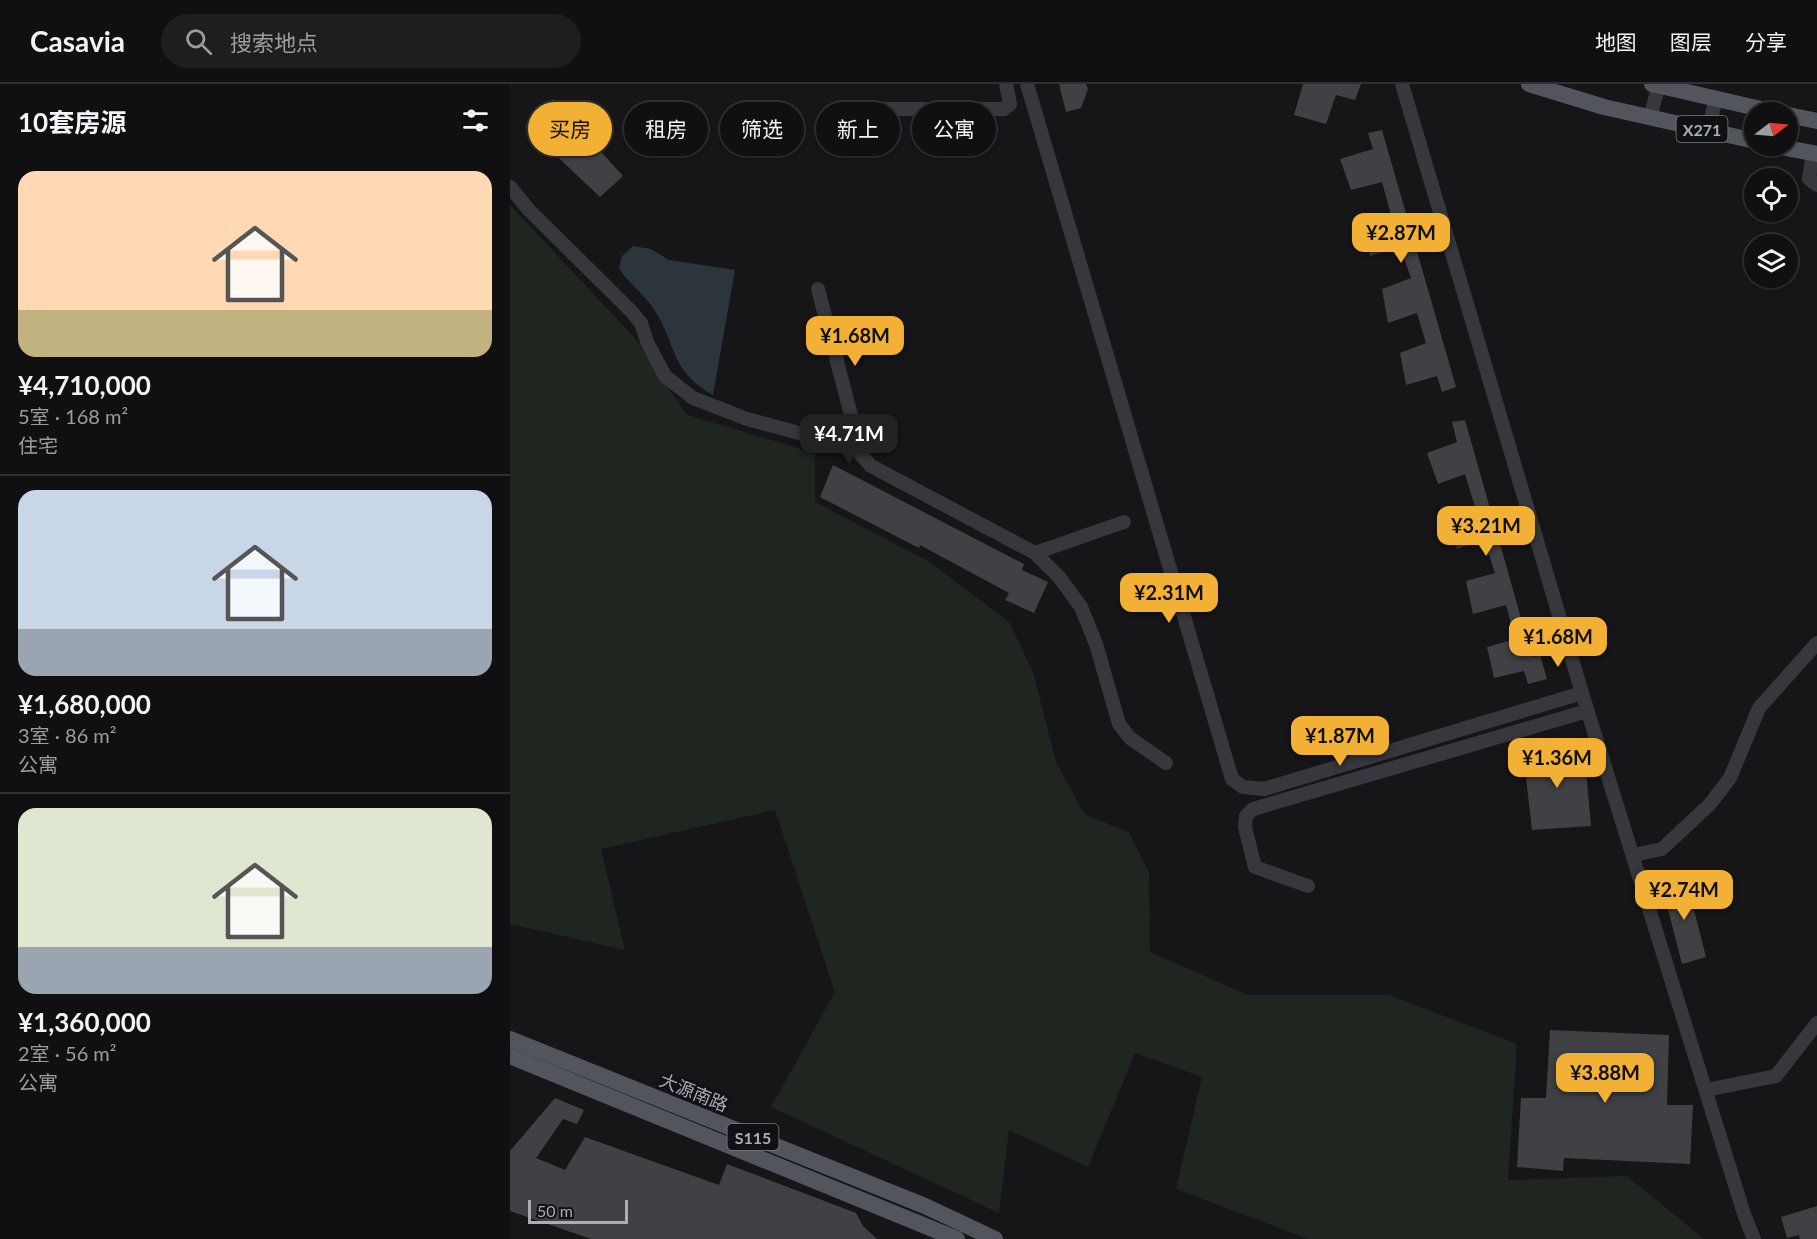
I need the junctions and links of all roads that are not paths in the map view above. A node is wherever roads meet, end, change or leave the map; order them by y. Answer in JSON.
{"nodes":[{"id":1,"x":1006,"y":84,"type":"edge"},
{"id":2,"x":1027,"y":84,"type":"edge"},
{"id":3,"x":1402,"y":84,"type":"edge"},
{"id":4,"x":1529,"y":84,"type":"edge"},
{"id":5,"x":1657,"y":84,"type":"edge"},
{"id":6,"x":1716,"y":98,"type":"junction"},
{"id":7,"x":1744,"y":105,"type":"edge"},
{"id":8,"x":900,"y":109,"type":"edge"},
{"id":9,"x":1798,"y":117,"type":"edge"},
{"id":10,"x":1650,"y":118,"type":"junction"},
{"id":11,"x":1817,"y":121,"type":"edge"},
{"id":12,"x":1708,"y":131,"type":"junction"},
{"id":13,"x":1744,"y":139,"type":"edge"},
{"id":14,"x":1798,"y":150,"type":"edge"},
{"id":15,"x":1815,"y":153,"type":"edge"},
{"id":16,"x":1817,"y":185,"type":"edge"},
{"id":17,"x":510,"y":187,"type":"edge"},
{"id":18,"x":818,"y":289,"type":"dead end"},
{"id":19,"x":855,"y":448,"type":"junction"},
{"id":20,"x":1124,"y":522,"type":"dead end"},
{"id":21,"x":1035,"y":553,"type":"junction"},
{"id":22,"x":1817,"y":643,"type":"edge"},
{"id":23,"x":1582,"y":693,"type":"junction"},
{"id":24,"x":1587,"y":711,"type":"junction"},
{"id":25,"x":1166,"y":763,"type":"dead end"},
{"id":26,"x":1633,"y":855,"type":"junction"},
{"id":27,"x":1308,"y":886,"type":"dead end"},
{"id":28,"x":1817,"y":1023,"type":"edge"},
{"id":29,"x":510,"y":1039,"type":"edge"},
{"id":30,"x":510,"y":1056,"type":"edge"},
{"id":31,"x":1706,"y":1090,"type":"junction"},
{"id":32,"x":957,"y":1239,"type":"edge"},
{"id":33,"x":995,"y":1239,"type":"edge"},
{"id":34,"x":1754,"y":1239,"type":"edge"}],
"edges":[{"from":1,"to":8,"type":"street"},
{"from":2,"to":23,"type":"street"},
{"from":3,"to":23,"type":"street"},
{"from":4,"to":10,"type":"main road","number":"X271"},
{"from":5,"to":6,"type":"main road","number":"X271"},
{"from":5,"to":10,"type":"street"},
{"from":6,"to":7,"type":"main road","number":"X271"},
{"from":6,"to":12,"type":"street"},
{"from":9,"to":11,"type":"main road"},
{"from":10,"to":12,"type":"main road","number":"X271"},
{"from":12,"to":13,"type":"main road","number":"X271"},
{"from":14,"to":15,"type":"main road"},
{"from":15,"to":16,"type":"street"},
{"from":17,"to":19,"type":"street"},
{"from":18,"to":19,"type":"street"},
{"from":19,"to":21,"type":"street"},
{"from":20,"to":21,"type":"street"},
{"from":21,"to":25,"type":"street"},
{"from":22,"to":26,"type":"street"},
{"from":23,"to":24,"type":"street"},
{"from":24,"to":26,"type":"street"},
{"from":24,"to":27,"type":"street"},
{"from":26,"to":31,"type":"street"},
{"from":28,"to":31,"type":"street"},
{"from":29,"to":33,"type":"main road","name":"大源南路","number":"S115"},
{"from":30,"to":32,"type":"main road","name":"大源南路","number":"S115"},
{"from":31,"to":34,"type":"street"}]}
